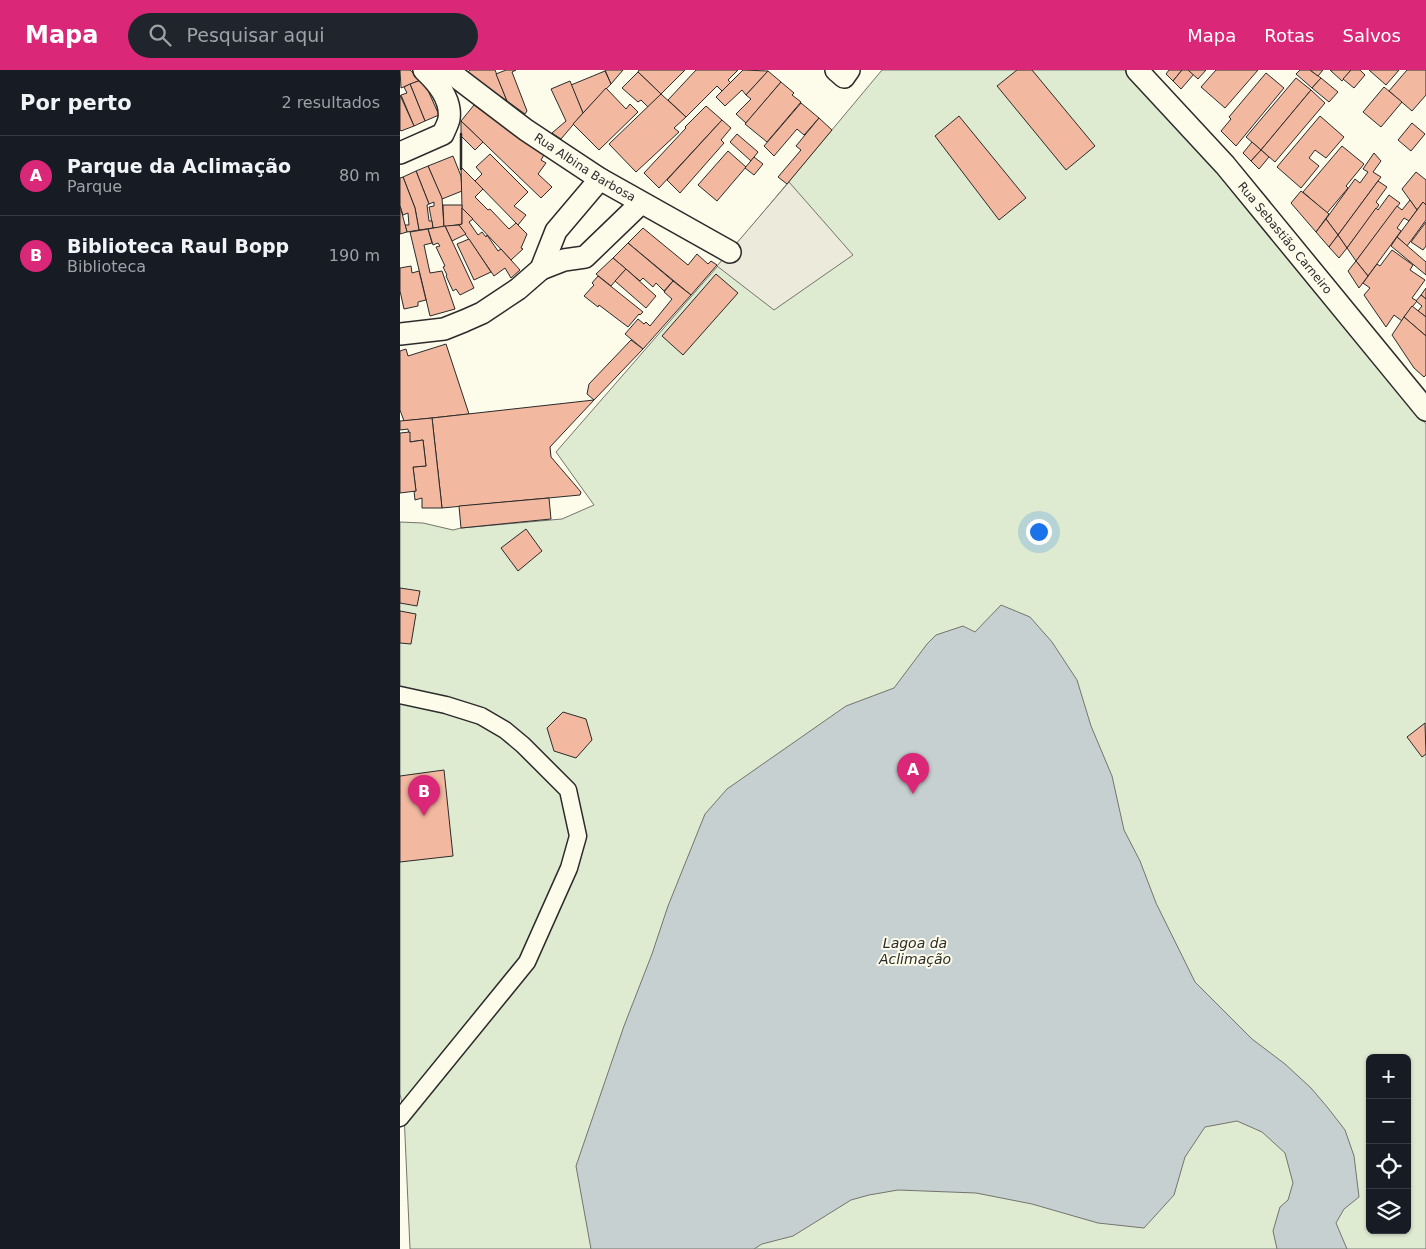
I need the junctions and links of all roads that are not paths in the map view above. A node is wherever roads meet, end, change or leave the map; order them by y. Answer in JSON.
{"nodes":[{"id":1,"x":424,"y":70,"type":"edge"},
{"id":2,"x":447,"y":70,"type":"edge"},
{"id":3,"x":1137,"y":70,"type":"edge"},
{"id":4,"x":400,"y":153,"type":"edge"},
{"id":5,"x":600,"y":179,"type":"junction"},
{"id":6,"x":641,"y":203,"type":"junction"},
{"id":7,"x":730,"y":252,"type":"dead end"},
{"id":8,"x":541,"y":269,"type":"junction"},
{"id":9,"x":400,"y":334,"type":"edge"},
{"id":10,"x":1426,"y":410,"type":"edge"},
{"id":11,"x":400,"y":696,"type":"edge"},
{"id":12,"x":400,"y":1118,"type":"edge"}],
"edges":[{"from":1,"to":4,"type":"street"},
{"from":2,"to":5,"type":"street","name":"Rua Albina Barbosa"},
{"from":3,"to":10,"type":"street","name":"Rua Sebastião Carneiro"},
{"from":5,"to":6,"type":"street","name":"Rua Albina Barbosa"},
{"from":5,"to":8,"type":"street"},
{"from":6,"to":7,"type":"street","name":"Rua Albina Barbosa"},
{"from":6,"to":8,"type":"street"},
{"from":8,"to":9,"type":"street"},
{"from":11,"to":12,"type":"street"}]}
